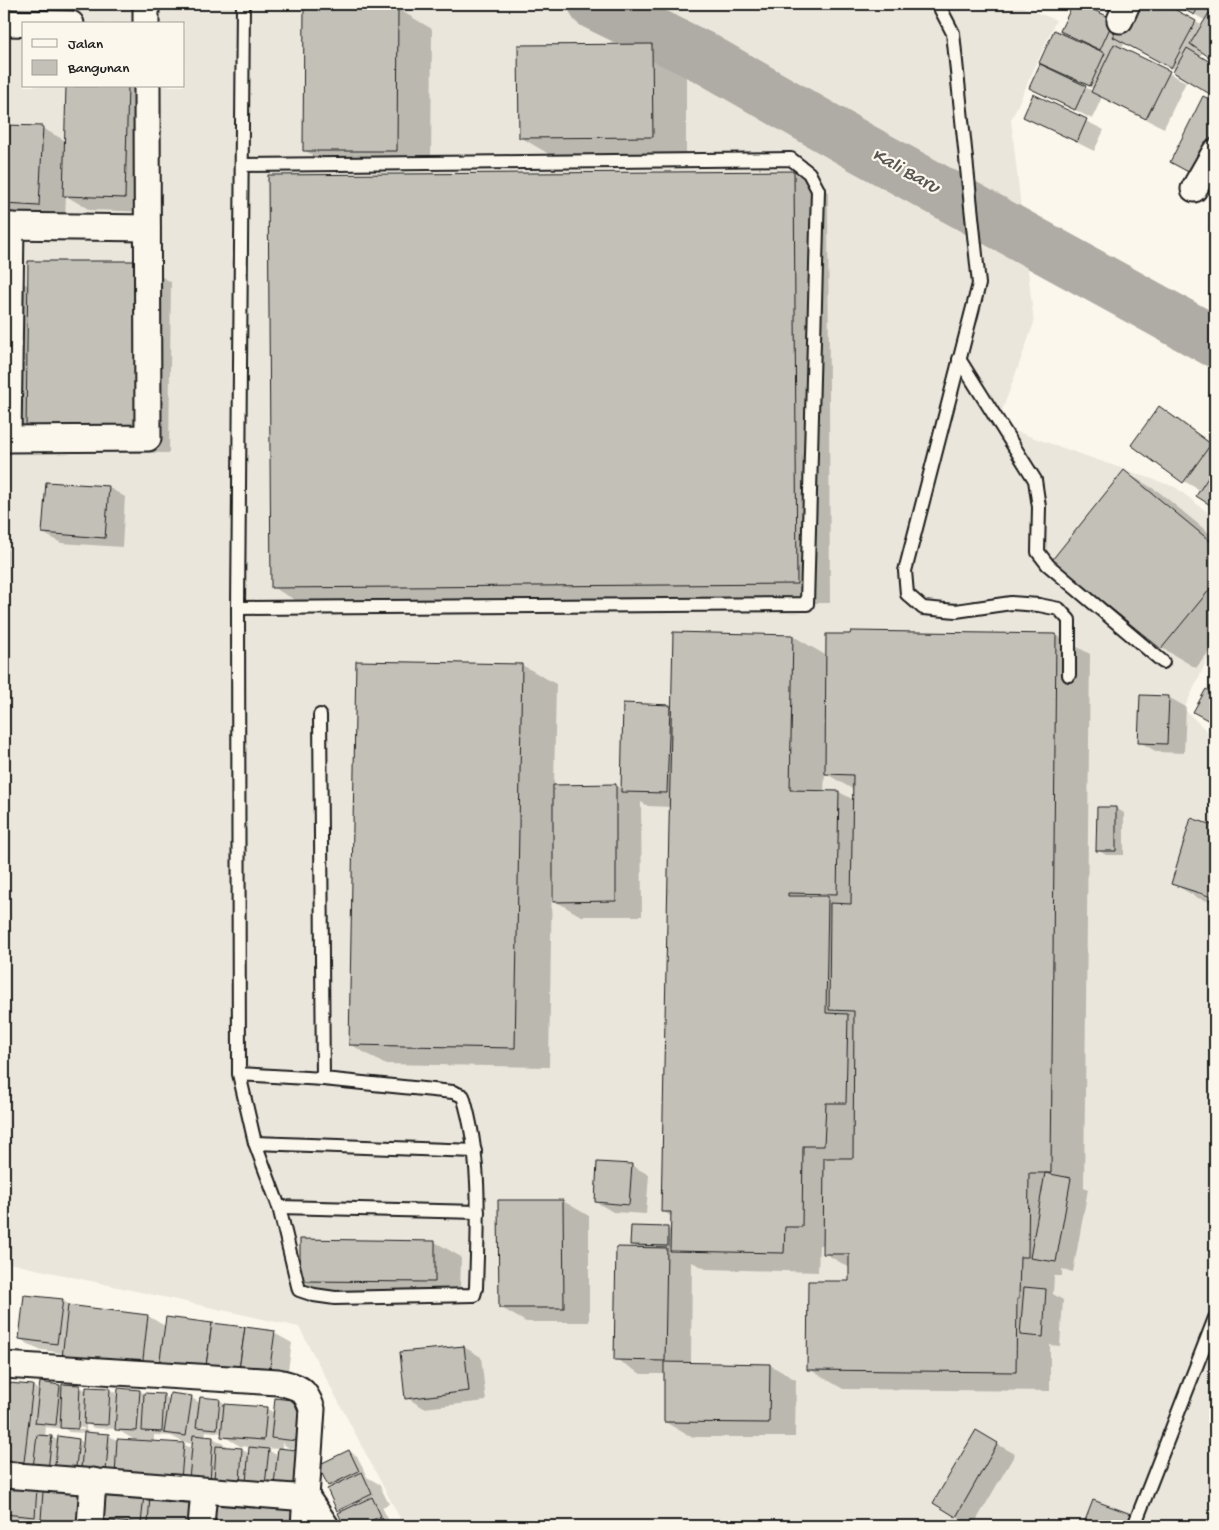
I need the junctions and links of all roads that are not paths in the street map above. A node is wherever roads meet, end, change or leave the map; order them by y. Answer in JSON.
{"nodes":[{"id":1,"x":146,"y":4,"type":"edge"},
{"id":2,"x":243,"y":4,"type":"edge"},
{"id":3,"x":938,"y":4,"type":"edge"},
{"id":4,"x":146,"y":22,"type":"edge"},
{"id":5,"x":4,"y":23,"type":"edge"},
{"id":6,"x":22,"y":23,"type":"edge"},
{"id":7,"x":147,"y":88,"type":"edge"},
{"id":8,"x":1215,"y":152,"type":"edge"},
{"id":9,"x":243,"y":165,"type":"junction"},
{"id":10,"x":1194,"y":189,"type":"dead end"},
{"id":11,"x":7,"y":226,"type":"edge"},
{"id":12,"x":147,"y":228,"type":"junction"},
{"id":13,"x":959,"y":359,"type":"junction"},
{"id":14,"x":6,"y":439,"type":"edge"},
{"id":15,"x":238,"y":608,"type":"junction"},
{"id":16,"x":1162,"y":662,"type":"dead end"},
{"id":17,"x":1069,"y":674,"type":"dead end"},
{"id":18,"x":320,"y":715,"type":"dead end"},
{"id":19,"x":239,"y":1074,"type":"junction"},
{"id":20,"x":323,"y":1079,"type":"junction"},
{"id":21,"x":256,"y":1143,"type":"junction"},
{"id":22,"x":475,"y":1151,"type":"junction"},
{"id":23,"x":279,"y":1207,"type":"junction"},
{"id":24,"x":478,"y":1212,"type":"junction"},
{"id":25,"x":1215,"y":1318,"type":"edge"},
{"id":26,"x":4,"y":1365,"type":"edge"},
{"id":27,"x":4,"y":1475,"type":"edge"},
{"id":28,"x":93,"y":1482,"type":"junction"},
{"id":29,"x":204,"y":1491,"type":"junction"},
{"id":30,"x":307,"y":1498,"type":"junction"},
{"id":31,"x":90,"y":1526,"type":"edge"},
{"id":32,"x":201,"y":1526,"type":"edge"},
{"id":33,"x":304,"y":1526,"type":"edge"},
{"id":34,"x":326,"y":1526,"type":"edge"},
{"id":35,"x":1134,"y":1526,"type":"edge"}],
"edges":[{"from":1,"to":4,"type":"street"},
{"from":2,"to":9,"type":"lane"},
{"from":3,"to":13,"type":"lane"},
{"from":5,"to":6,"type":"street"},
{"from":7,"to":12,"type":"street"},
{"from":8,"to":10,"type":"street"},
{"from":9,"to":15,"type":"lane"},
{"from":9,"to":15,"type":"lane"},
{"from":11,"to":12,"type":"street"},
{"from":11,"to":14,"type":"street"},
{"from":12,"to":14,"type":"street"},
{"from":13,"to":16,"type":"lane"},
{"from":13,"to":17,"type":"lane"},
{"from":15,"to":19,"type":"lane"},
{"from":18,"to":20,"type":"lane"},
{"from":19,"to":20,"type":"lane"},
{"from":19,"to":21,"type":"lane"},
{"from":20,"to":22,"type":"lane"},
{"from":21,"to":22,"type":"lane"},
{"from":21,"to":23,"type":"lane"},
{"from":22,"to":24,"type":"lane"},
{"from":23,"to":24,"type":"lane"},
{"from":23,"to":24,"type":"lane"},
{"from":25,"to":35,"type":"lane"},
{"from":26,"to":30,"type":"street"},
{"from":27,"to":28,"type":"street"},
{"from":28,"to":29,"type":"street"},
{"from":28,"to":31,"type":"street"},
{"from":29,"to":30,"type":"street"},
{"from":29,"to":32,"type":"street"},
{"from":30,"to":33,"type":"street"},
{"from":30,"to":34,"type":"street"}]}
